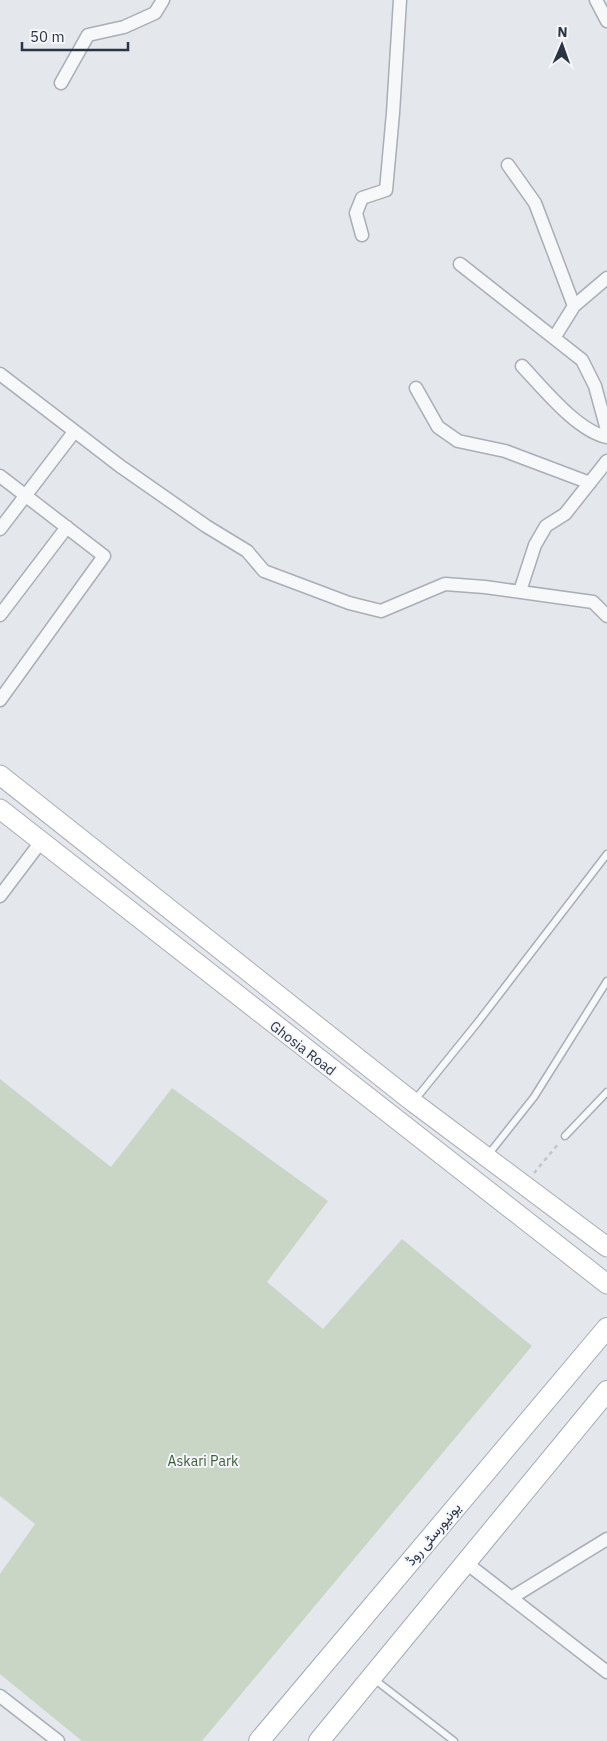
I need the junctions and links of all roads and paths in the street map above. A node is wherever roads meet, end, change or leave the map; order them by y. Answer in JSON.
{"nodes":[{"id":1,"x":163,"y":0,"type":"edge"},
{"id":2,"x":400,"y":0,"type":"edge"},
{"id":3,"x":596,"y":0,"type":"edge"},
{"id":4,"x":607,"y":21,"type":"edge"},
{"id":5,"x":60,"y":83,"type":"dead end"},
{"id":6,"x":508,"y":165,"type":"dead end"},
{"id":7,"x":362,"y":235,"type":"dead end"},
{"id":8,"x":460,"y":264,"type":"dead end"},
{"id":9,"x":607,"y":278,"type":"edge"},
{"id":10,"x":574,"y":306,"type":"junction"},
{"id":11,"x":554,"y":338,"type":"junction"},
{"id":12,"x":522,"y":366,"type":"dead end"},
{"id":13,"x":0,"y":374,"type":"edge"},
{"id":14,"x":416,"y":388,"type":"dead end"},
{"id":15,"x":607,"y":430,"type":"edge"},
{"id":16,"x":74,"y":432,"type":"junction"},
{"id":17,"x":607,"y":437,"type":"edge"},
{"id":18,"x":607,"y":461,"type":"edge"},
{"id":19,"x":0,"y":476,"type":"edge"},
{"id":20,"x":590,"y":483,"type":"junction"},
{"id":21,"x":26,"y":495,"type":"junction"},
{"id":22,"x":67,"y":527,"type":"junction"},
{"id":23,"x":0,"y":529,"type":"edge"},
{"id":24,"x":520,"y":592,"type":"junction"},
{"id":25,"x":0,"y":614,"type":"edge"},
{"id":26,"x":607,"y":616,"type":"edge"},
{"id":27,"x":0,"y":700,"type":"edge"},
{"id":28,"x":0,"y":775,"type":"edge"},
{"id":29,"x":44,"y":809,"type":"junction"},
{"id":30,"x":0,"y":810,"type":"edge"},
{"id":31,"x":33,"y":837,"type":"junction"},
{"id":32,"x":607,"y":854,"type":"edge"},
{"id":33,"x":2,"y":888,"type":"edge"},
{"id":34,"x":607,"y":981,"type":"edge"},
{"id":35,"x":607,"y":1092,"type":"edge"},
{"id":36,"x":414,"y":1102,"type":"junction"},
{"id":37,"x":565,"y":1136,"type":"joint"},
{"id":38,"x":487,"y":1156,"type":"junction"},
{"id":39,"x":525,"y":1184,"type":"junction"},
{"id":40,"x":607,"y":1247,"type":"edge"},
{"id":41,"x":607,"y":1284,"type":"edge"},
{"id":42,"x":607,"y":1328,"type":"edge"},
{"id":43,"x":607,"y":1391,"type":"edge"},
{"id":44,"x":607,"y":1539,"type":"edge"},
{"id":45,"x":465,"y":1562,"type":"junction"},
{"id":46,"x":511,"y":1598,"type":"junction"},
{"id":47,"x":607,"y":1672,"type":"edge"},
{"id":48,"x":372,"y":1677,"type":"junction"},
{"id":49,"x":1,"y":1700,"type":"edge"},
{"id":50,"x":58,"y":1741,"type":"edge"},
{"id":51,"x":260,"y":1741,"type":"edge"},
{"id":52,"x":319,"y":1741,"type":"edge"},
{"id":53,"x":454,"y":1741,"type":"edge"}],
"edges":[{"from":1,"to":5,"type":"street"},
{"from":2,"to":7,"type":"street"},
{"from":3,"to":4,"type":"street"},
{"from":6,"to":10,"type":"street"},
{"from":8,"to":11,"type":"street"},
{"from":9,"to":10,"type":"street"},
{"from":10,"to":11,"type":"street"},
{"from":11,"to":15,"type":"street"},
{"from":12,"to":17,"type":"street"},
{"from":13,"to":16,"type":"street"},
{"from":14,"to":20,"type":"street"},
{"from":16,"to":21,"type":"street"},
{"from":16,"to":24,"type":"street"},
{"from":18,"to":20,"type":"street"},
{"from":19,"to":21,"type":"street"},
{"from":20,"to":24,"type":"street"},
{"from":21,"to":22,"type":"street"},
{"from":21,"to":23,"type":"street"},
{"from":22,"to":25,"type":"street"},
{"from":22,"to":27,"type":"street"},
{"from":24,"to":26,"type":"street"},
{"from":28,"to":29,"type":"main road"},
{"from":29,"to":31,"type":"main road"},
{"from":29,"to":36,"type":"main road"},
{"from":30,"to":31,"type":"main road","name":"Ghosia Road"},
{"from":31,"to":33,"type":"street"},
{"from":31,"to":41,"type":"main road","name":"Ghosia Road"},
{"from":32,"to":36,"type":"lane"},
{"from":34,"to":38,"type":"lane"},
{"from":35,"to":37,"type":"lane"},
{"from":36,"to":38,"type":"main road"},
{"from":37,"to":39,"type":"path"},
{"from":38,"to":39,"type":"main road"},
{"from":39,"to":40,"type":"main road"},
{"from":42,"to":51,"type":"main road","name":"یونیورسٹی روڈ"},
{"from":43,"to":45,"type":"main road"},
{"from":44,"to":46,"type":"street"},
{"from":45,"to":46,"type":"street"},
{"from":45,"to":48,"type":"main road"},
{"from":46,"to":47,"type":"street"},
{"from":48,"to":52,"type":"main road"},
{"from":48,"to":53,"type":"lane"},
{"from":49,"to":50,"type":"street"}]}
